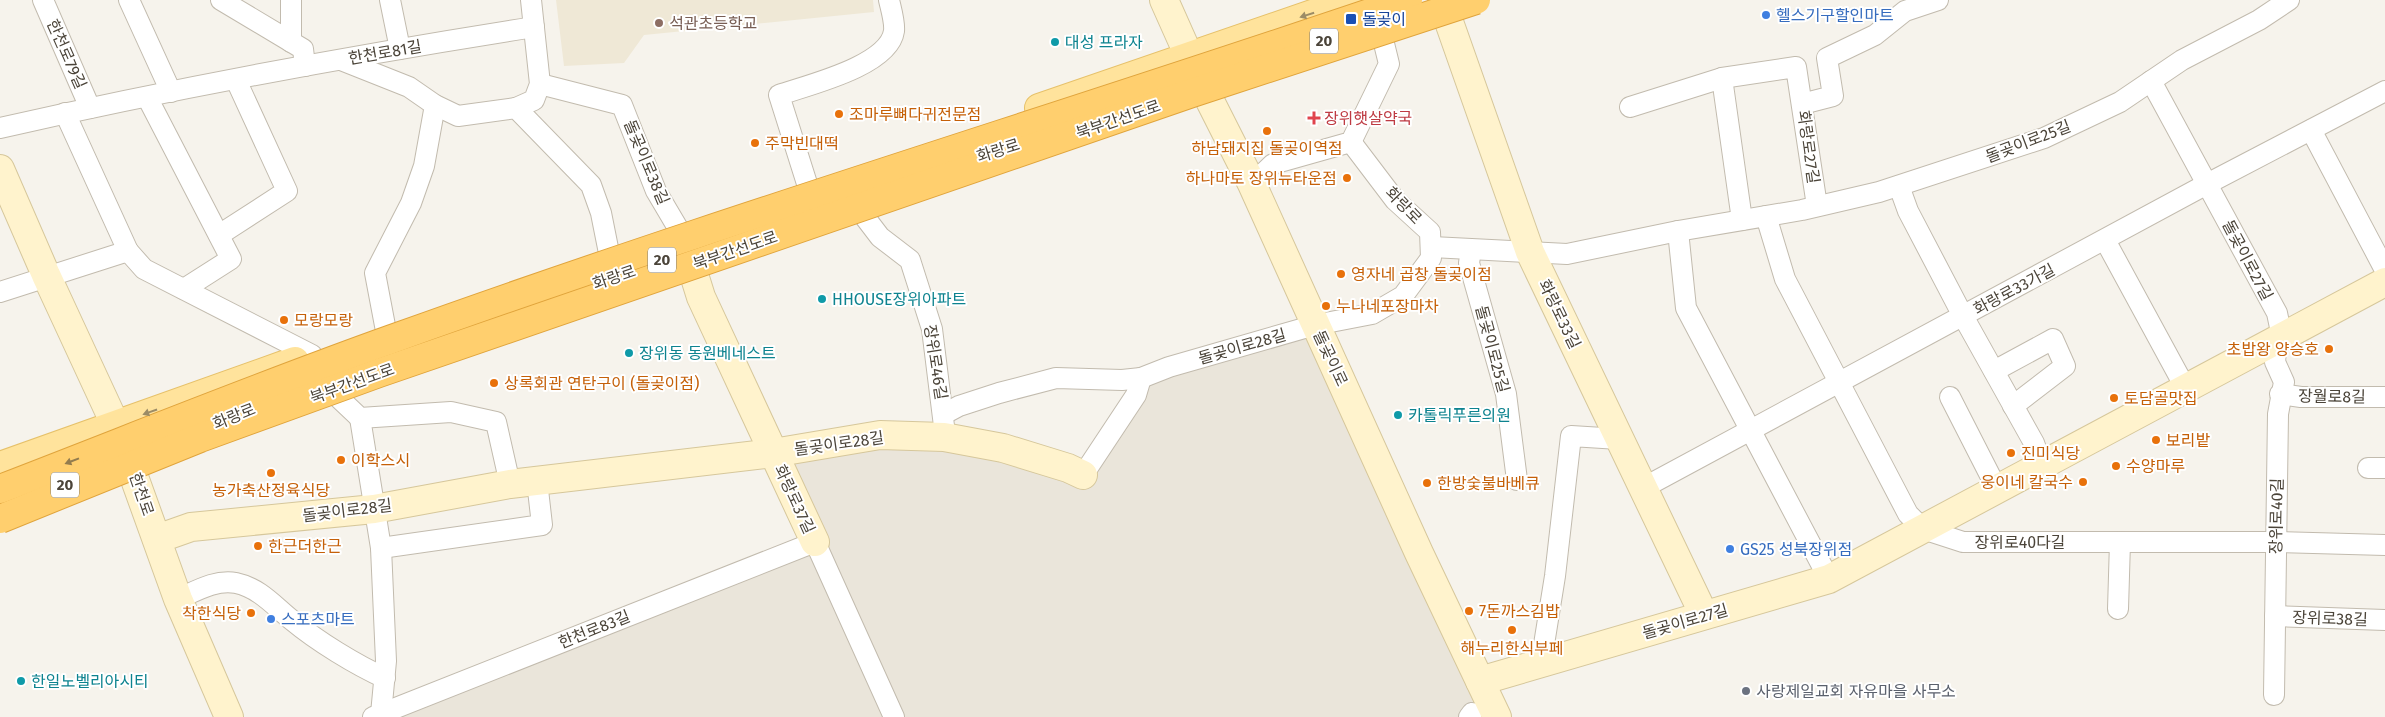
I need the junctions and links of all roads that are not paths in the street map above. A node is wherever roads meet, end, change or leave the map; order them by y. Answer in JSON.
{"nodes":[{"id":1,"x":43,"y":0,"type":"edge"},
{"id":2,"x":129,"y":0,"type":"edge"},
{"id":3,"x":222,"y":0,"type":"edge"},
{"id":4,"x":291,"y":0,"type":"edge"},
{"id":5,"x":390,"y":0,"type":"edge"},
{"id":6,"x":531,"y":0,"type":"edge"},
{"id":7,"x":889,"y":0,"type":"edge"},
{"id":8,"x":1164,"y":0,"type":"edge"},
{"id":9,"x":1353,"y":0,"type":"edge"},
{"id":10,"x":1408,"y":0,"type":"edge"},
{"id":11,"x":1476,"y":0,"type":"edge"},
{"id":12,"x":1938,"y":0,"type":"edge"},
{"id":13,"x":2288,"y":0,"type":"edge"},
{"id":14,"x":1445,"y":1,"type":"edge"},
{"id":15,"x":1379,"y":23,"type":"junction"},
{"id":16,"x":534,"y":27,"type":"junction"},
{"id":17,"x":1260,"y":31,"type":"junction"},
{"id":18,"x":291,"y":42,"type":"junction"},
{"id":19,"x":400,"y":49,"type":"junction"},
{"id":20,"x":1189,"y":55,"type":"junction"},
{"id":21,"x":1272,"y":59,"type":"junction"},
{"id":22,"x":342,"y":60,"type":"junction"},
{"id":23,"x":305,"y":66,"type":"junction"},
{"id":24,"x":1722,"y":78,"type":"junction"},
{"id":25,"x":236,"y":80,"type":"junction"},
{"id":26,"x":2151,"y":81,"type":"junction"},
{"id":27,"x":1202,"y":83,"type":"junction"},
{"id":28,"x":540,"y":84,"type":"junction"},
{"id":29,"x":171,"y":92,"type":"junction"},
{"id":30,"x":2385,"y":92,"type":"edge"},
{"id":31,"x":146,"y":97,"type":"junction"},
{"id":32,"x":1802,"y":104,"type":"junction"},
{"id":33,"x":435,"y":106,"type":"junction"},
{"id":34,"x":1630,"y":106,"type":"dead end"},
{"id":35,"x":90,"y":108,"type":"junction"},
{"id":36,"x":516,"y":108,"type":"junction"},
{"id":37,"x":65,"y":113,"type":"junction"},
{"id":38,"x":0,"y":128,"type":"edge"},
{"id":39,"x":2311,"y":130,"type":"junction"},
{"id":40,"x":1351,"y":142,"type":"junction"},
{"id":41,"x":2,"y":180,"type":"edge"},
{"id":42,"x":1252,"y":184,"type":"junction"},
{"id":43,"x":2207,"y":184,"type":"junction"},
{"id":44,"x":1899,"y":186,"type":"junction"},
{"id":45,"x":809,"y":190,"type":"junction"},
{"id":46,"x":848,"y":196,"type":"junction"},
{"id":47,"x":1817,"y":206,"type":"junction"},
{"id":48,"x":1766,"y":216,"type":"junction"},
{"id":49,"x":1742,"y":220,"type":"junction"},
{"id":50,"x":1678,"y":231,"type":"junction"},
{"id":51,"x":219,"y":235,"type":"junction"},
{"id":52,"x":2106,"y":240,"type":"junction"},
{"id":53,"x":684,"y":243,"type":"junction"},
{"id":54,"x":1432,"y":248,"type":"junction"},
{"id":55,"x":128,"y":250,"type":"junction"},
{"id":56,"x":1471,"y":250,"type":"junction"},
{"id":57,"x":1530,"y":252,"type":"junction"},
{"id":58,"x":610,"y":258,"type":"junction"},
{"id":59,"x":2385,"y":270,"type":"edge"},
{"id":60,"x":46,"y":276,"type":"junction"},
{"id":61,"x":2385,"y":282,"type":"edge"},
{"id":62,"x":184,"y":289,"type":"junction"},
{"id":63,"x":0,"y":292,"type":"edge"},
{"id":64,"x":1963,"y":316,"type":"junction"},
{"id":65,"x":1315,"y":325,"type":"junction"},
{"id":66,"x":386,"y":331,"type":"junction"},
{"id":67,"x":2280,"y":339,"type":"junction"},
{"id":68,"x":312,"y":355,"type":"junction"},
{"id":69,"x":1994,"y":371,"type":"junction"},
{"id":70,"x":1141,"y":378,"type":"junction"},
{"id":71,"x":321,"y":380,"type":"junction"},
{"id":72,"x":1839,"y":384,"type":"junction"},
{"id":73,"x":2186,"y":389,"type":"junction"},
{"id":74,"x":2280,"y":394,"type":"junction"},
{"id":75,"x":191,"y":397,"type":"junction"},
{"id":76,"x":1950,"y":397,"type":"dead end"},
{"id":77,"x":2385,"y":397,"type":"edge"},
{"id":78,"x":2013,"y":406,"type":"junction"},
{"id":79,"x":360,"y":418,"type":"junction"},
{"id":80,"x":115,"y":424,"type":"junction"},
{"id":81,"x":944,"y":426,"type":"junction"},
{"id":82,"x":206,"y":428,"type":"junction"},
{"id":83,"x":1750,"y":431,"type":"junction"},
{"id":84,"x":1619,"y":439,"type":"junction"},
{"id":85,"x":773,"y":453,"type":"junction"},
{"id":86,"x":129,"y":456,"type":"junction"},
{"id":87,"x":2042,"y":465,"type":"junction"},
{"id":88,"x":0,"y":466,"type":"edge"},
{"id":89,"x":1083,"y":475,"type":"joint"},
{"id":90,"x":1517,"y":480,"type":"dead end"},
{"id":91,"x":537,"y":481,"type":"junction"},
{"id":92,"x":510,"y":484,"type":"junction"},
{"id":93,"x":1643,"y":488,"type":"junction"},
{"id":94,"x":0,"y":489,"type":"edge"},
{"id":95,"x":1997,"y":490,"type":"junction"},
{"id":96,"x":374,"y":509,"type":"junction"},
{"id":97,"x":0,"y":511,"type":"edge"},
{"id":98,"x":0,"y":519,"type":"edge"},
{"id":99,"x":1923,"y":529,"type":"junction"},
{"id":100,"x":158,"y":539,"type":"junction"},
{"id":101,"x":815,"y":542,"type":"junction"},
{"id":102,"x":2120,"y":542,"type":"junction"},
{"id":103,"x":2276,"y":542,"type":"junction"},
{"id":104,"x":2385,"y":544,"type":"edge"},
{"id":105,"x":381,"y":548,"type":"junction"},
{"id":106,"x":1829,"y":579,"type":"junction"},
{"id":107,"x":178,"y":599,"type":"junction"},
{"id":108,"x":2118,"y":609,"type":"dead end"},
{"id":109,"x":1704,"y":615,"type":"junction"},
{"id":110,"x":2275,"y":616,"type":"junction"},
{"id":111,"x":2385,"y":620,"type":"edge"},
{"id":112,"x":1541,"y":663,"type":"junction"},
{"id":113,"x":385,"y":678,"type":"junction"},
{"id":114,"x":1480,"y":680,"type":"junction"},
{"id":115,"x":2274,"y":695,"type":"dead end"},
{"id":116,"x":377,"y":716,"type":"edge"},
{"id":117,"x":1479,"y":716,"type":"edge"},
{"id":118,"x":229,"y":717,"type":"edge"},
{"id":119,"x":894,"y":717,"type":"edge"}],
"edges":[{"from":1,"to":35,"type":"street","name":"한천로79길"},
{"from":2,"to":29,"type":"street"},
{"from":3,"to":18,"type":"street"},
{"from":4,"to":18,"type":"street"},
{"from":5,"to":19,"type":"street"},
{"from":6,"to":16,"type":"street"},
{"from":7,"to":45,"type":"street"},
{"from":8,"to":20,"type":"street","name":"돌곶이로"},
{"from":9,"to":17,"type":"main road","name":"화랑로","number":"20","one_way":true},
{"from":10,"to":94,"type":"highway","name":"북부간선도로","one_way":true,"bridge":true},
{"from":11,"to":98,"type":"highway","name":"북부간선도로","bridge":true},
{"from":12,"to":32,"type":"street","name":"화랑로27길"},
{"from":13,"to":26,"type":"street","name":"돌곶이로25길"},
{"from":14,"to":15,"type":"main road","name":"화랑로","number":"20"},
{"from":14,"to":57,"type":"street","name":"화랑로33길"},
{"from":15,"to":21,"type":"main road","name":"화랑로","number":"20"},
{"from":15,"to":40,"type":"street"},
{"from":16,"to":19,"type":"street","name":"한천로81길"},
{"from":16,"to":28,"type":"street"},
{"from":17,"to":20,"type":"main road","name":"화랑로","number":"20"},
{"from":17,"to":21,"type":"street"},
{"from":18,"to":23,"type":"street"},
{"from":19,"to":22,"type":"street","name":"한천로81길"},
{"from":20,"to":27,"type":"street","name":"돌곶이로"},
{"from":20,"to":45,"type":"main road","name":"화랑로","number":"20"},
{"from":21,"to":27,"type":"main road","name":"화랑로","number":"20"},
{"from":22,"to":23,"type":"street","name":"한천로81길"},
{"from":22,"to":33,"type":"street"},
{"from":23,"to":25,"type":"street","name":"한천로81길"},
{"from":24,"to":32,"type":"street"},
{"from":24,"to":34,"type":"street"},
{"from":24,"to":49,"type":"street"},
{"from":25,"to":29,"type":"street","name":"한천로81길"},
{"from":25,"to":51,"type":"street"},
{"from":26,"to":43,"type":"street"},
{"from":26,"to":44,"type":"street","name":"돌곶이로25길"},
{"from":27,"to":42,"type":"street","name":"돌곶이로"},
{"from":27,"to":46,"type":"main road","name":"화랑로","number":"20"},
{"from":28,"to":36,"type":"street"},
{"from":28,"to":53,"type":"street","name":"돌곶이로38길"},
{"from":29,"to":31,"type":"street","name":"한천로81길"},
{"from":30,"to":39,"type":"street","name":"화랑로33가길"},
{"from":31,"to":35,"type":"street","name":"한천로81길"},
{"from":31,"to":51,"type":"street"},
{"from":32,"to":47,"type":"street","name":"화랑로27길"},
{"from":33,"to":36,"type":"street"},
{"from":33,"to":66,"type":"street"},
{"from":35,"to":37,"type":"street","name":"한천로81길"},
{"from":36,"to":58,"type":"street","name":"화랑로"},
{"from":37,"to":38,"type":"street","name":"한천로81길"},
{"from":37,"to":55,"type":"street"},
{"from":39,"to":43,"type":"street","name":"화랑로33가길"},
{"from":39,"to":59,"type":"street"},
{"from":40,"to":42,"type":"street"},
{"from":40,"to":54,"type":"street","name":"화랑로"},
{"from":41,"to":60,"type":"street","name":"한천로"},
{"from":42,"to":65,"type":"street","name":"돌곶이로"},
{"from":43,"to":52,"type":"street","name":"화랑로33가길"},
{"from":43,"to":67,"type":"street","name":"돌곶이로27길"},
{"from":44,"to":47,"type":"street","name":"돌곶이로25길"},
{"from":44,"to":64,"type":"street"},
{"from":45,"to":53,"type":"main road","name":"화랑로","number":"20"},
{"from":46,"to":53,"type":"main road","name":"화랑로","number":"20"},
{"from":46,"to":81,"type":"street","name":"장위로46길"},
{"from":47,"to":48,"type":"street","name":"돌곶이로25길"},
{"from":48,"to":49,"type":"street","name":"돌곶이로25길"},
{"from":48,"to":72,"type":"street"},
{"from":49,"to":50,"type":"street","name":"돌곶이로25길"},
{"from":50,"to":57,"type":"street","name":"돌곶이로25길"},
{"from":50,"to":83,"type":"street"},
{"from":51,"to":62,"type":"street"},
{"from":52,"to":64,"type":"street","name":"화랑로33가길"},
{"from":52,"to":73,"type":"street"},
{"from":53,"to":58,"type":"main road","name":"화랑로","number":"20"},
{"from":53,"to":71,"type":"main road","name":"화랑로","number":"20"},
{"from":53,"to":85,"type":"street","name":"화랑로37길"},
{"from":54,"to":56,"type":"street","name":"돌곶이로25길"},
{"from":54,"to":65,"type":"street"},
{"from":55,"to":60,"type":"street"},
{"from":55,"to":62,"type":"street"},
{"from":56,"to":57,"type":"street","name":"돌곶이로25길"},
{"from":56,"to":90,"type":"street","name":"돌곶이로25길"},
{"from":57,"to":84,"type":"street","name":"화랑로33길"},
{"from":58,"to":66,"type":"main road","name":"화랑로","number":"20"},
{"from":60,"to":63,"type":"street"},
{"from":60,"to":80,"type":"street","name":"한천로"},
{"from":61,"to":67,"type":"street","name":"돌곶이로27길"},
{"from":62,"to":68,"type":"street"},
{"from":64,"to":69,"type":"street"},
{"from":64,"to":72,"type":"street","name":"화랑로33가길"},
{"from":65,"to":70,"type":"street","name":"돌곶이로28길"},
{"from":65,"to":114,"type":"street","name":"돌곶이로"},
{"from":66,"to":68,"type":"main road","name":"화랑로","number":"20"},
{"from":67,"to":73,"type":"street","name":"돌곶이로27길"},
{"from":67,"to":74,"type":"street","name":"장위로40길"},
{"from":68,"to":75,"type":"main road","name":"화랑로","number":"20"},
{"from":69,"to":78,"type":"street"},
{"from":69,"to":78,"type":"street"},
{"from":70,"to":81,"type":"street","name":"돌곶이로28길"},
{"from":70,"to":89,"type":"street","name":"돌곶이로28길"},
{"from":71,"to":79,"type":"street"},
{"from":71,"to":82,"type":"main road","name":"화랑로","number":"20"},
{"from":72,"to":83,"type":"street","name":"화랑로33가길"},
{"from":72,"to":99,"type":"street"},
{"from":73,"to":87,"type":"street","name":"돌곶이로27길"},
{"from":74,"to":77,"type":"street","name":"장월로8길"},
{"from":74,"to":103,"type":"street","name":"장위로40길"},
{"from":75,"to":80,"type":"main road","name":"화랑로","number":"20","one_way":true},
{"from":75,"to":82,"type":"street"},
{"from":76,"to":95,"type":"street"},
{"from":78,"to":87,"type":"street"},
{"from":79,"to":92,"type":"street"},
{"from":79,"to":96,"type":"street"},
{"from":80,"to":86,"type":"street","name":"한천로"},
{"from":80,"to":88,"type":"main road","name":"화랑로","number":"20"},
{"from":81,"to":85,"type":"street","name":"돌곶이로28길"},
{"from":81,"to":89,"type":"street","name":"돌곶이로28길"},
{"from":82,"to":86,"type":"main road","name":"화랑로","number":"20"},
{"from":83,"to":93,"type":"street","name":"화랑로33가길"},
{"from":83,"to":106,"type":"street"},
{"from":84,"to":93,"type":"street","name":"화랑로33길"},
{"from":84,"to":112,"type":"street"},
{"from":85,"to":91,"type":"street","name":"돌곶이로28길"},
{"from":85,"to":101,"type":"street","name":"화랑로37길"},
{"from":86,"to":97,"type":"main road","name":"화랑로","number":"20"},
{"from":86,"to":100,"type":"street","name":"한천로"},
{"from":87,"to":95,"type":"street","name":"돌곶이로27길"},
{"from":91,"to":92,"type":"street","name":"돌곶이로28길"},
{"from":91,"to":105,"type":"street"},
{"from":92,"to":96,"type":"street","name":"돌곶이로28길"},
{"from":93,"to":109,"type":"street","name":"화랑로33길"},
{"from":95,"to":99,"type":"street","name":"돌곶이로27길"},
{"from":96,"to":100,"type":"street","name":"돌곶이로28길"},
{"from":96,"to":105,"type":"street"},
{"from":99,"to":102,"type":"street","name":"장위로40다길"},
{"from":99,"to":106,"type":"street","name":"돌곶이로27길"},
{"from":100,"to":107,"type":"street","name":"한천로"},
{"from":101,"to":116,"type":"street","name":"한천로83길"},
{"from":101,"to":119,"type":"street","name":"화랑로37길"},
{"from":102,"to":103,"type":"street","name":"장위로40다길"},
{"from":102,"to":108,"type":"street"},
{"from":103,"to":104,"type":"street","name":"장위로40다길"},
{"from":103,"to":110,"type":"street","name":"장위로40길"},
{"from":105,"to":113,"type":"street"},
{"from":106,"to":109,"type":"street","name":"돌곶이로27길"},
{"from":107,"to":113,"type":"street"},
{"from":107,"to":118,"type":"street","name":"한천로"},
{"from":109,"to":112,"type":"street","name":"돌곶이로27길"},
{"from":110,"to":111,"type":"street","name":"장위로38길"},
{"from":110,"to":115,"type":"street","name":"장위로40길"},
{"from":112,"to":114,"type":"street","name":"돌곶이로27길"},
{"from":113,"to":116,"type":"street"},
{"from":114,"to":117,"type":"street","name":"돌곶이로"}]}
